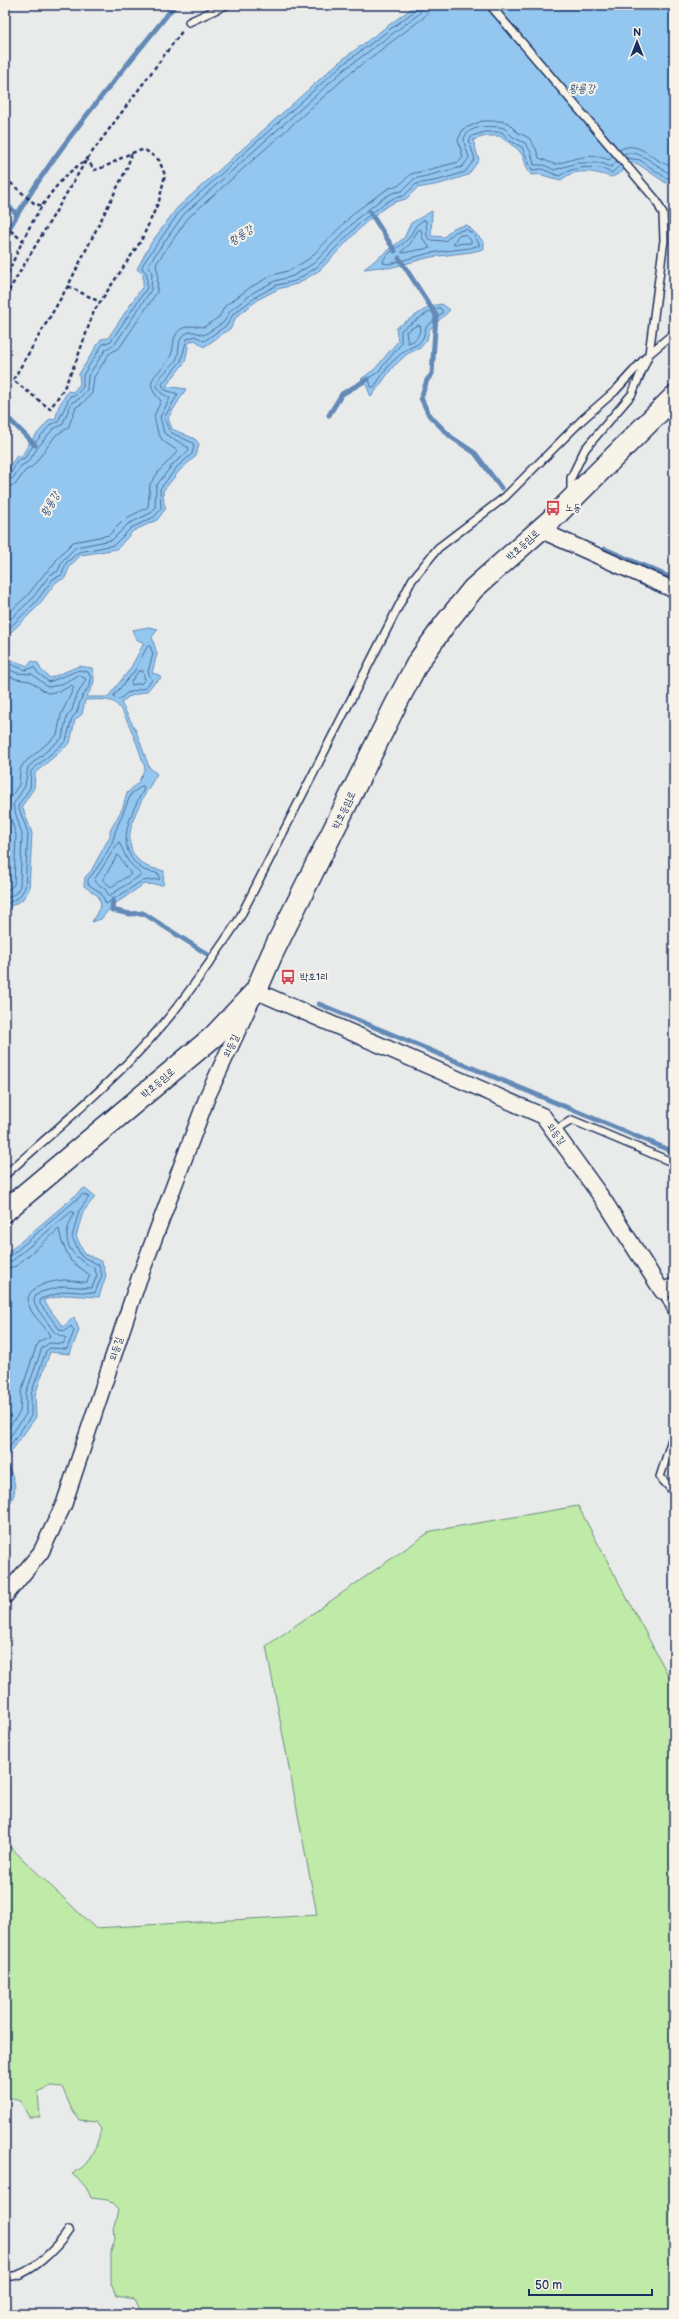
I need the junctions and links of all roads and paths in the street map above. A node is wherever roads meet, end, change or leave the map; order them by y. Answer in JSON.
{"nodes":[{"id":1,"x":226,"y":5,"type":"edge"},
{"id":2,"x":490,"y":5,"type":"edge"},
{"id":3,"x":190,"y":22,"type":"joint"},
{"id":4,"x":132,"y":152,"type":"junction"},
{"id":5,"x":87,"y":159,"type":"junction"},
{"id":6,"x":5,"y":178,"type":"edge"},
{"id":7,"x":43,"y":206,"type":"junction"},
{"id":8,"x":5,"y":226,"type":"edge"},
{"id":9,"x":22,"y":240,"type":"junction"},
{"id":10,"x":5,"y":280,"type":"edge"},
{"id":11,"x":68,"y":286,"type":"junction"},
{"id":12,"x":5,"y":297,"type":"edge"},
{"id":13,"x":100,"y":302,"type":"junction"},
{"id":14,"x":674,"y":333,"type":"edge"},
{"id":15,"x":649,"y":354,"type":"junction"},
{"id":16,"x":674,"y":397,"type":"edge"},
{"id":17,"x":571,"y":498,"type":"junction"},
{"id":18,"x":540,"y":530,"type":"junction"},
{"id":19,"x":674,"y":590,"type":"edge"},
{"id":20,"x":256,"y":991,"type":"junction"},
{"id":21,"x":554,"y":1131,"type":"junction"},
{"id":22,"x":674,"y":1163,"type":"edge"},
{"id":23,"x":5,"y":1175,"type":"edge"},
{"id":24,"x":5,"y":1211,"type":"edge"},
{"id":25,"x":668,"y":1288,"type":"edge"},
{"id":26,"x":674,"y":1315,"type":"edge"},
{"id":27,"x":674,"y":1433,"type":"edge"},
{"id":28,"x":674,"y":1492,"type":"edge"},
{"id":29,"x":5,"y":1596,"type":"edge"},
{"id":30,"x":69,"y":2230,"type":"dead end"},
{"id":31,"x":5,"y":2276,"type":"edge"}],
"edges":[{"from":1,"to":3,"type":"lane"},
{"from":2,"to":15,"type":"lane"},
{"from":3,"to":5,"type":"path"},
{"from":4,"to":5,"type":"path"},
{"from":4,"to":11,"type":"path"},
{"from":4,"to":13,"type":"path"},
{"from":5,"to":7,"type":"path"},
{"from":5,"to":12,"type":"path"},
{"from":6,"to":7,"type":"path"},
{"from":7,"to":9,"type":"path"},
{"from":8,"to":9,"type":"path"},
{"from":9,"to":10,"type":"path"},
{"from":11,"to":13,"type":"path"},
{"from":11,"to":13,"type":"path"},
{"from":14,"to":15,"type":"lane"},
{"from":15,"to":17,"type":"lane"},
{"from":15,"to":23,"type":"lane"},
{"from":16,"to":17,"type":"street","name":"박호등임로"},
{"from":17,"to":18,"type":"street","name":"박호등임로"},
{"from":18,"to":19,"type":"street"},
{"from":18,"to":20,"type":"street","name":"박호등임로"},
{"from":20,"to":21,"type":"street","name":"외등길"},
{"from":20,"to":24,"type":"street","name":"박호등임로"},
{"from":20,"to":29,"type":"street","name":"외등길"},
{"from":21,"to":22,"type":"lane"},
{"from":21,"to":25,"type":"street","name":"외등길"},
{"from":25,"to":26,"type":"lane"},
{"from":27,"to":28,"type":"lane"},
{"from":30,"to":31,"type":"lane"}]}
